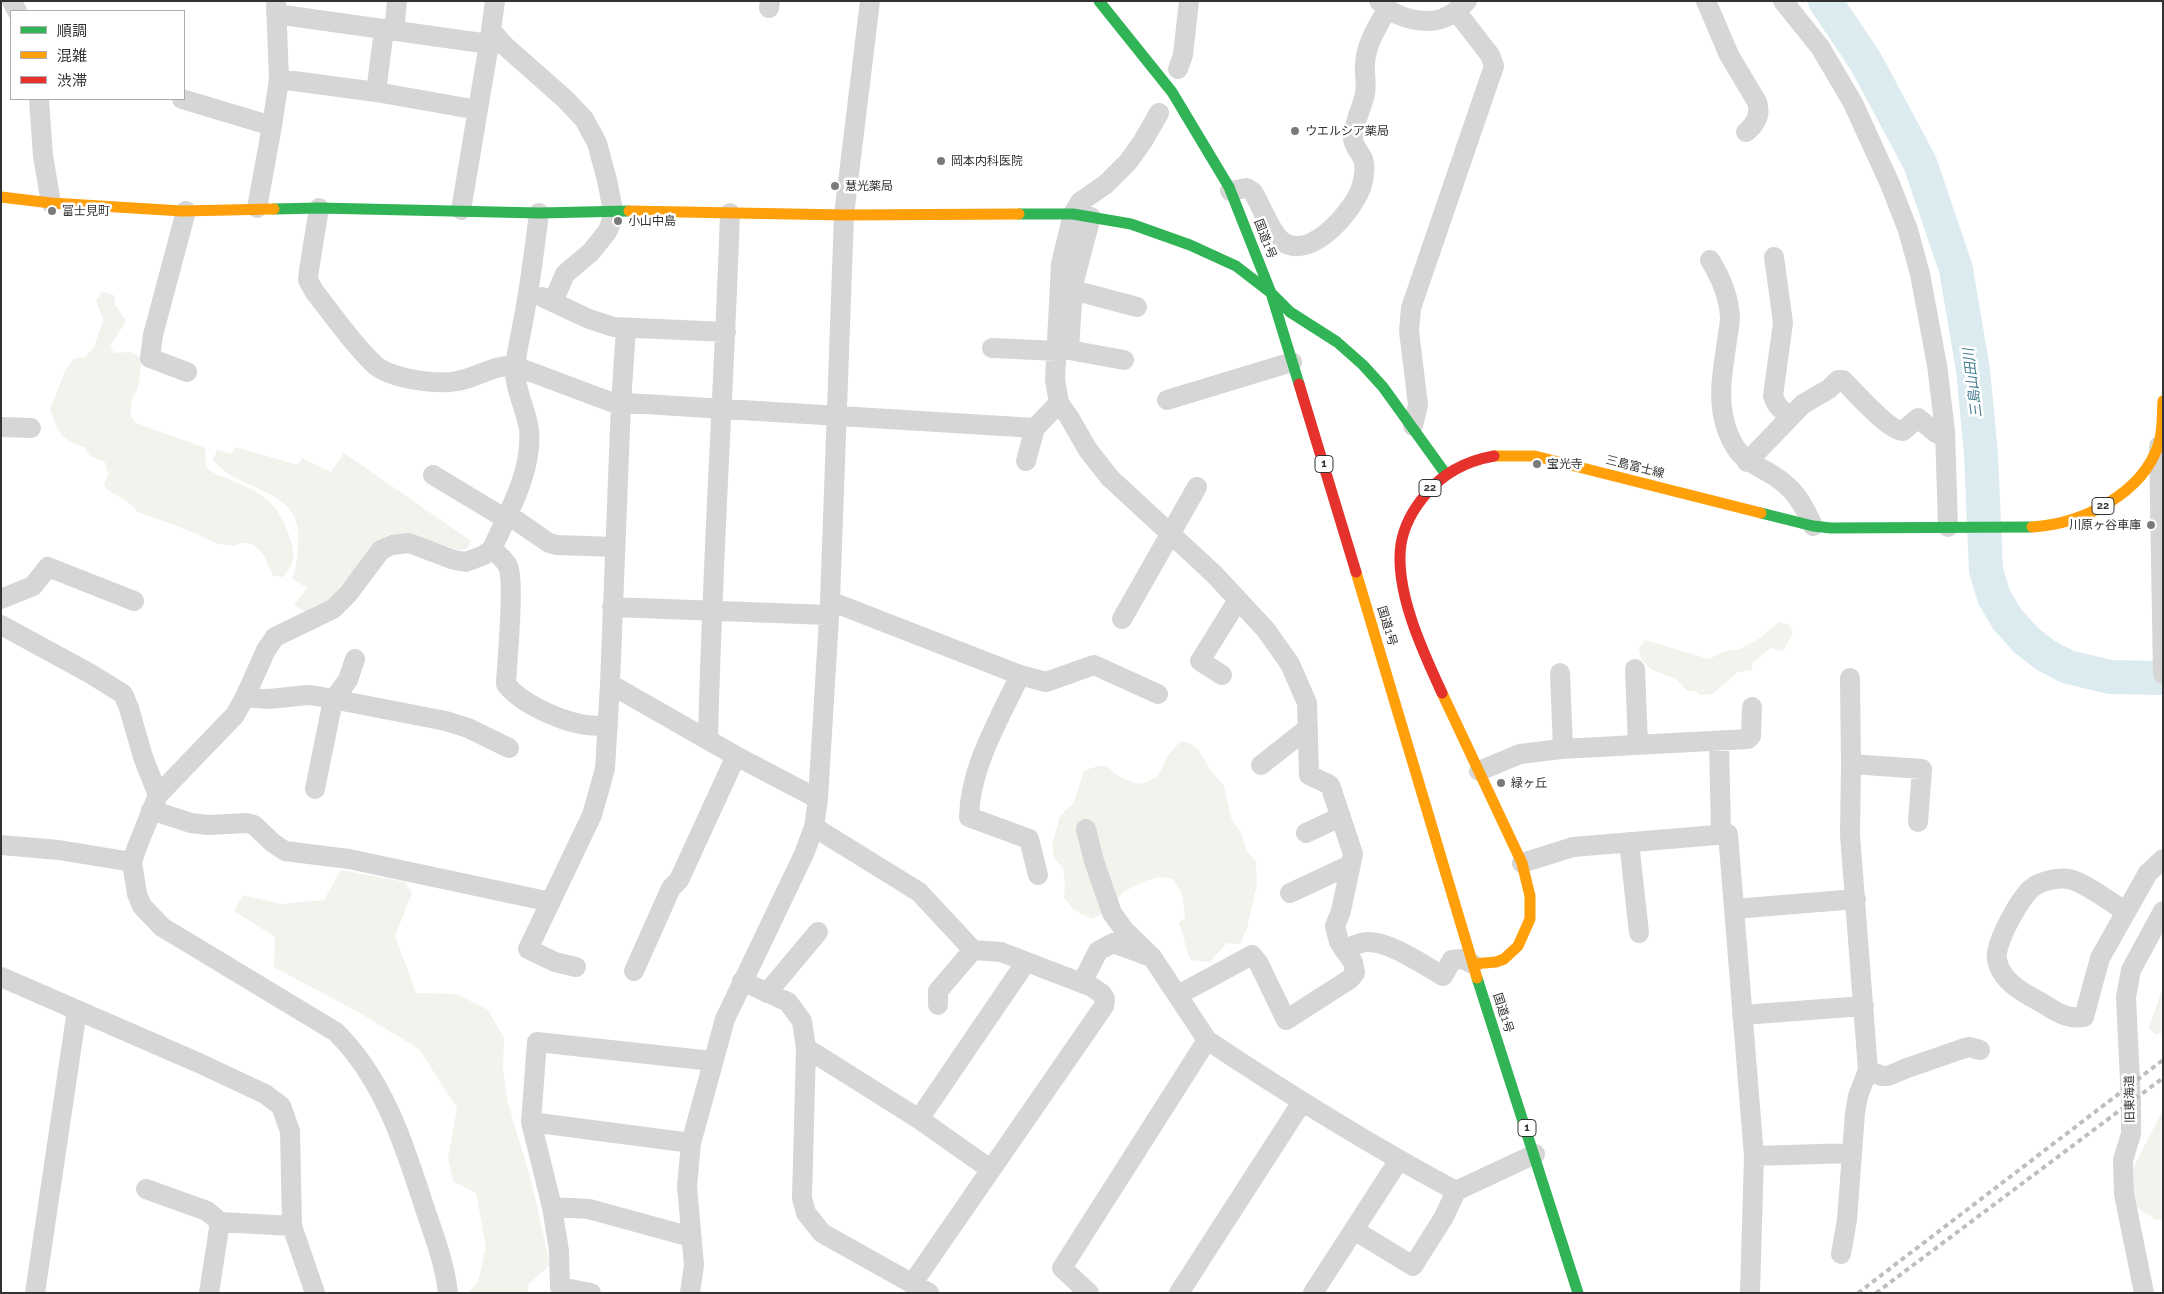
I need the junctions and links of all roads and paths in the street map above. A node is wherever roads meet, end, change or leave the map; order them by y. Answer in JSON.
{"nodes":[{"id":1,"x":397,"y":1,"type":"edge"},
{"id":2,"x":495,"y":1,"type":"edge"},
{"id":3,"x":870,"y":1,"type":"edge"},
{"id":4,"x":1099,"y":1,"type":"edge"},
{"id":5,"x":1189,"y":1,"type":"edge"},
{"id":6,"x":1706,"y":1,"type":"edge"},
{"id":7,"x":1783,"y":1,"type":"edge"},
{"id":8,"x":1384,"y":5,"type":"edge"},
{"id":9,"x":1461,"y":6,"type":"edge"},
{"id":10,"x":276,"y":8,"type":"edge"},
{"id":11,"x":389,"y":30,"type":"junction"},
{"id":12,"x":490,"y":37,"type":"junction"},
{"id":13,"x":1178,"y":69,"type":"dead end"},
{"id":14,"x":279,"y":79,"type":"junction"},
{"id":15,"x":376,"y":92,"type":"junction"},
{"id":16,"x":39,"y":100,"type":"edge"},
{"id":17,"x":185,"y":100,"type":"edge"},
{"id":18,"x":478,"y":110,"type":"junction"},
{"id":19,"x":1158,"y":113,"type":"dead end"},
{"id":20,"x":272,"y":126,"type":"junction"},
{"id":21,"x":1746,"y":132,"type":"dead end"},
{"id":22,"x":1230,"y":191,"type":"junction"},
{"id":23,"x":1,"y":197,"type":"edge"},
{"id":24,"x":51,"y":203,"type":"junction"},
{"id":25,"x":257,"y":208,"type":"junction"},
{"id":26,"x":319,"y":208,"type":"junction"},
{"id":27,"x":461,"y":210,"type":"junction"},
{"id":28,"x":186,"y":211,"type":"junction"},
{"id":29,"x":613,"y":211,"type":"junction"},
{"id":30,"x":539,"y":213,"type":"junction"},
{"id":31,"x":730,"y":213,"type":"junction"},
{"id":32,"x":844,"y":215,"type":"junction"},
{"id":33,"x":1082,"y":216,"type":"junction"},
{"id":34,"x":1774,"y":257,"type":"dead end"},
{"id":35,"x":1710,"y":260,"type":"dead end"},
{"id":36,"x":529,"y":290,"type":"junction"},
{"id":37,"x":1073,"y":290,"type":"junction"},
{"id":38,"x":1271,"y":293,"type":"junction"},
{"id":39,"x":553,"y":302,"type":"junction"},
{"id":40,"x":1137,"y":307,"type":"dead end"},
{"id":41,"x":626,"y":329,"type":"junction"},
{"id":42,"x":726,"y":332,"type":"junction"},
{"id":43,"x":992,"y":348,"type":"dead end"},
{"id":44,"x":1057,"y":351,"type":"junction"},
{"id":45,"x":1124,"y":360,"type":"dead end"},
{"id":46,"x":1292,"y":362,"type":"junction"},
{"id":47,"x":515,"y":366,"type":"junction"},
{"id":48,"x":187,"y":372,"type":"dead end"},
{"id":49,"x":1167,"y":400,"type":"dead end"},
{"id":50,"x":2163,"y":400,"type":"edge"},
{"id":51,"x":621,"y":403,"type":"junction"},
{"id":52,"x":1058,"y":403,"type":"junction"},
{"id":53,"x":723,"y":408,"type":"junction"},
{"id":54,"x":836,"y":415,"type":"junction"},
{"id":55,"x":1789,"y":417,"type":"junction"},
{"id":56,"x":1413,"y":426,"type":"junction"},
{"id":57,"x":1,"y":427,"type":"edge"},
{"id":58,"x":31,"y":428,"type":"dead end"},
{"id":59,"x":1035,"y":428,"type":"junction"},
{"id":60,"x":1945,"y":437,"type":"junction"},
{"id":61,"x":2159,"y":443,"type":"junction"},
{"id":62,"x":1026,"y":461,"type":"dead end"},
{"id":63,"x":1747,"y":462,"type":"junction"},
{"id":64,"x":1445,"y":473,"type":"junction"},
{"id":65,"x":434,"y":475,"type":"dead end"},
{"id":66,"x":1197,"y":488,"type":"dead end"},
{"id":67,"x":506,"y":516,"type":"junction"},
{"id":68,"x":1813,"y":526,"type":"junction"},
{"id":69,"x":1952,"y":527,"type":"junction"},
{"id":70,"x":1170,"y":535,"type":"junction"},
{"id":71,"x":615,"y":547,"type":"junction"},
{"id":72,"x":492,"y":549,"type":"junction"},
{"id":73,"x":1,"y":600,"type":"edge"},
{"id":74,"x":1238,"y":600,"type":"junction"},
{"id":75,"x":134,"y":602,"type":"dead end"},
{"id":76,"x":612,"y":607,"type":"junction"},
{"id":77,"x":829,"y":608,"type":"junction"},
{"id":78,"x":711,"y":610,"type":"junction"},
{"id":79,"x":1122,"y":619,"type":"dead end"},
{"id":80,"x":1,"y":624,"type":"edge"},
{"id":81,"x":2162,"y":652,"type":"edge"},
{"id":82,"x":355,"y":659,"type":"dead end"},
{"id":83,"x":1635,"y":669,"type":"dead end"},
{"id":84,"x":1560,"y":673,"type":"dead end"},
{"id":85,"x":1020,"y":674,"type":"junction"},
{"id":86,"x":2163,"y":674,"type":"edge"},
{"id":87,"x":1222,"y":676,"type":"dead end"},
{"id":88,"x":1850,"y":678,"type":"dead end"},
{"id":89,"x":610,"y":684,"type":"junction"},
{"id":90,"x":1158,"y":694,"type":"dead end"},
{"id":91,"x":246,"y":698,"type":"junction"},
{"id":92,"x":333,"y":700,"type":"junction"},
{"id":93,"x":1752,"y":707,"type":"dead end"},
{"id":94,"x":608,"y":726,"type":"junction"},
{"id":95,"x":1308,"y":728,"type":"junction"},
{"id":96,"x":708,"y":739,"type":"junction"},
{"id":97,"x":1719,"y":741,"type":"junction"},
{"id":98,"x":1638,"y":745,"type":"junction"},
{"id":99,"x":509,"y":748,"type":"dead end"},
{"id":100,"x":1563,"y":749,"type":"junction"},
{"id":101,"x":736,"y":756,"type":"junction"},
{"id":102,"x":1851,"y":764,"type":"junction"},
{"id":103,"x":1261,"y":765,"type":"dead end"},
{"id":104,"x":1479,"y":771,"type":"junction"},
{"id":105,"x":315,"y":789,"type":"dead end"},
{"id":106,"x":818,"y":799,"type":"junction"},
{"id":107,"x":155,"y":802,"type":"junction"},
{"id":108,"x":1340,"y":817,"type":"junction"},
{"id":109,"x":1918,"y":822,"type":"dead end"},
{"id":110,"x":814,"y":827,"type":"junction"},
{"id":111,"x":1086,"y":829,"type":"dead end"},
{"id":112,"x":1306,"y":833,"type":"dead end"},
{"id":113,"x":1721,"y":834,"type":"junction"},
{"id":114,"x":1629,"y":842,"type":"junction"},
{"id":115,"x":1,"y":845,"type":"edge"},
{"id":116,"x":2163,"y":859,"type":"edge"},
{"id":117,"x":132,"y":862,"type":"junction"},
{"id":118,"x":1522,"y":863,"type":"junction"},
{"id":119,"x":1350,"y":865,"type":"junction"},
{"id":120,"x":1038,"y":875,"type":"dead end"},
{"id":121,"x":1290,"y":893,"type":"dead end"},
{"id":122,"x":1856,"y":899,"type":"junction"},
{"id":123,"x":551,"y":902,"type":"junction"},
{"id":124,"x":1734,"y":909,"type":"junction"},
{"id":125,"x":2126,"y":911,"type":"junction"},
{"id":126,"x":2163,"y":911,"type":"edge"},
{"id":127,"x":818,"y":932,"type":"dead end"},
{"id":128,"x":1639,"y":933,"type":"dead end"},
{"id":129,"x":973,"y":950,"type":"junction"},
{"id":130,"x":1344,"y":950,"type":"junction"},
{"id":131,"x":1152,"y":957,"type":"junction"},
{"id":132,"x":1026,"y":962,"type":"junction"},
{"id":133,"x":1473,"y":964,"type":"junction"},
{"id":134,"x":576,"y":968,"type":"dead end"},
{"id":135,"x":634,"y":971,"type":"dead end"},
{"id":136,"x":1,"y":978,"type":"edge"},
{"id":137,"x":742,"y":981,"type":"junction"},
{"id":138,"x":1082,"y":983,"type":"junction"},
{"id":139,"x":767,"y":993,"type":"junction"},
{"id":140,"x":1178,"y":994,"type":"junction"},
{"id":141,"x":938,"y":1005,"type":"dead end"},
{"id":142,"x":1864,"y":1006,"type":"junction"},
{"id":143,"x":77,"y":1010,"type":"junction"},
{"id":144,"x":1742,"y":1015,"type":"junction"},
{"id":145,"x":1206,"y":1040,"type":"junction"},
{"id":146,"x":806,"y":1048,"type":"junction"},
{"id":147,"x":1980,"y":1050,"type":"dead end"},
{"id":148,"x":712,"y":1061,"type":"junction"},
{"id":149,"x":1868,"y":1070,"type":"junction"},
{"id":150,"x":1302,"y":1102,"type":"junction"},
{"id":151,"x":919,"y":1119,"type":"junction"},
{"id":152,"x":531,"y":1122,"type":"junction"},
{"id":153,"x":691,"y":1143,"type":"junction"},
{"id":154,"x":1852,"y":1153,"type":"junction"},
{"id":155,"x":1535,"y":1154,"type":"junction"},
{"id":156,"x":1754,"y":1156,"type":"junction"},
{"id":157,"x":1399,"y":1160,"type":"junction"},
{"id":158,"x":990,"y":1169,"type":"junction"},
{"id":159,"x":146,"y":1189,"type":"dead end"},
{"id":160,"x":1456,"y":1191,"type":"junction"},
{"id":161,"x":552,"y":1207,"type":"junction"},
{"id":162,"x":220,"y":1222,"type":"junction"},
{"id":163,"x":292,"y":1226,"type":"junction"},
{"id":164,"x":1354,"y":1230,"type":"junction"},
{"id":165,"x":691,"y":1237,"type":"junction"},
{"id":166,"x":1841,"y":1254,"type":"dead end"},
{"id":167,"x":921,"y":1288,"type":"edge"},
{"id":168,"x":694,"y":1291,"type":"edge"},
{"id":169,"x":36,"y":1293,"type":"edge"},
{"id":170,"x":209,"y":1293,"type":"edge"},
{"id":171,"x":315,"y":1293,"type":"edge"},
{"id":172,"x":448,"y":1293,"type":"edge"},
{"id":173,"x":591,"y":1293,"type":"edge"},
{"id":174,"x":1090,"y":1293,"type":"edge"},
{"id":175,"x":1179,"y":1293,"type":"edge"},
{"id":176,"x":1313,"y":1293,"type":"edge"},
{"id":177,"x":1578,"y":1293,"type":"edge"},
{"id":178,"x":1750,"y":1293,"type":"edge"},
{"id":179,"x":2144,"y":1293,"type":"edge"}],
"edges":[{"from":1,"to":11,"type":"street"},
{"from":2,"to":12,"type":"street"},
{"from":3,"to":32,"type":"street"},
{"from":4,"to":22,"type":"main road","name":"国道1号","number":"1"},
{"from":5,"to":13,"type":"street"},
{"from":6,"to":21,"type":"street"},
{"from":7,"to":60,"type":"street"},
{"from":8,"to":9,"type":"street"},
{"from":8,"to":22,"type":"street"},
{"from":9,"to":56,"type":"street"},
{"from":10,"to":11,"type":"street"},
{"from":10,"to":14,"type":"street"},
{"from":11,"to":12,"type":"street"},
{"from":11,"to":15,"type":"street"},
{"from":12,"to":18,"type":"street"},
{"from":12,"to":29,"type":"street"},
{"from":14,"to":15,"type":"street"},
{"from":14,"to":20,"type":"street"},
{"from":15,"to":18,"type":"street"},
{"from":16,"to":24,"type":"street"},
{"from":17,"to":20,"type":"street"},
{"from":18,"to":27,"type":"street"},
{"from":19,"to":33,"type":"street"},
{"from":20,"to":25,"type":"street"},
{"from":22,"to":38,"type":"main road","name":"国道1号","number":"1"},
{"from":23,"to":24,"type":"main road"},
{"from":24,"to":28,"type":"main road"},
{"from":25,"to":26,"type":"main road"},
{"from":25,"to":28,"type":"main road"},
{"from":26,"to":27,"type":"main road"},
{"from":26,"to":47,"type":"street"},
{"from":27,"to":30,"type":"main road"},
{"from":28,"to":48,"type":"street"},
{"from":29,"to":30,"type":"main road"},
{"from":29,"to":31,"type":"main road"},
{"from":29,"to":39,"type":"street"},
{"from":30,"to":36,"type":"street"},
{"from":31,"to":32,"type":"main road"},
{"from":31,"to":42,"type":"street"},
{"from":32,"to":33,"type":"main road"},
{"from":32,"to":54,"type":"street"},
{"from":33,"to":37,"type":"street"},
{"from":33,"to":38,"type":"main road"},
{"from":33,"to":44,"type":"street"},
{"from":34,"to":55,"type":"street"},
{"from":35,"to":63,"type":"street"},
{"from":36,"to":39,"type":"street"},
{"from":36,"to":47,"type":"street"},
{"from":37,"to":40,"type":"street"},
{"from":37,"to":45,"type":"street"},
{"from":38,"to":46,"type":"main road","name":"国道1号","number":"1"},
{"from":38,"to":56,"type":"main road"},
{"from":39,"to":41,"type":"street"},
{"from":41,"to":42,"type":"street"},
{"from":41,"to":51,"type":"street"},
{"from":42,"to":53,"type":"street"},
{"from":43,"to":44,"type":"street"},
{"from":44,"to":52,"type":"street"},
{"from":46,"to":49,"type":"street"},
{"from":46,"to":133,"type":"main road","name":"国道1号","number":"1"},
{"from":47,"to":51,"type":"street"},
{"from":47,"to":67,"type":"street"},
{"from":50,"to":61,"type":"main road","name":"三島富士線","number":"22"},
{"from":51,"to":53,"type":"street"},
{"from":51,"to":71,"type":"street"},
{"from":52,"to":59,"type":"street"},
{"from":52,"to":70,"type":"street"},
{"from":53,"to":54,"type":"street"},
{"from":53,"to":78,"type":"street"},
{"from":54,"to":59,"type":"street"},
{"from":54,"to":77,"type":"street"},
{"from":55,"to":60,"type":"street"},
{"from":55,"to":63,"type":"street"},
{"from":56,"to":64,"type":"main road"},
{"from":57,"to":58,"type":"street"},
{"from":59,"to":62,"type":"street"},
{"from":60,"to":69,"type":"street"},
{"from":61,"to":69,"type":"main road","name":"三島富士線","number":"22"},
{"from":61,"to":81,"type":"street"},
{"from":63,"to":68,"type":"street"},
{"from":64,"to":68,"type":"main road","name":"三島富士線","number":"22"},
{"from":64,"to":104,"type":"main road","name":"三島富士線","number":"22"},
{"from":65,"to":67,"type":"street"},
{"from":66,"to":70,"type":"street"},
{"from":67,"to":71,"type":"street"},
{"from":67,"to":72,"type":"street"},
{"from":68,"to":69,"type":"main road","name":"三島富士線","number":"22"},
{"from":70,"to":74,"type":"street"},
{"from":70,"to":79,"type":"street"},
{"from":71,"to":76,"type":"street"},
{"from":72,"to":91,"type":"street"},
{"from":72,"to":94,"type":"street"},
{"from":73,"to":75,"type":"street"},
{"from":74,"to":87,"type":"street"},
{"from":74,"to":95,"type":"street"},
{"from":76,"to":78,"type":"street"},
{"from":76,"to":89,"type":"street"},
{"from":77,"to":78,"type":"street"},
{"from":77,"to":85,"type":"street"},
{"from":77,"to":106,"type":"street"},
{"from":78,"to":96,"type":"street"},
{"from":80,"to":107,"type":"street"},
{"from":81,"to":86,"type":"street"},
{"from":82,"to":92,"type":"street"},
{"from":83,"to":98,"type":"street"},
{"from":84,"to":100,"type":"street"},
{"from":85,"to":90,"type":"street"},
{"from":85,"to":120,"type":"street"},
{"from":88,"to":102,"type":"street"},
{"from":89,"to":94,"type":"street"},
{"from":89,"to":96,"type":"street"},
{"from":91,"to":92,"type":"street"},
{"from":91,"to":107,"type":"street"},
{"from":92,"to":99,"type":"street"},
{"from":92,"to":105,"type":"street"},
{"from":93,"to":97,"type":"street"},
{"from":94,"to":123,"type":"street"},
{"from":95,"to":103,"type":"street"},
{"from":95,"to":108,"type":"street"},
{"from":96,"to":101,"type":"street"},
{"from":97,"to":98,"type":"street"},
{"from":97,"to":113,"type":"street"},
{"from":98,"to":100,"type":"street"},
{"from":100,"to":104,"type":"street"},
{"from":101,"to":106,"type":"street"},
{"from":101,"to":135,"type":"street"},
{"from":102,"to":109,"type":"street"},
{"from":102,"to":122,"type":"street"},
{"from":104,"to":118,"type":"main road","name":"三島富士線","number":"22"},
{"from":106,"to":110,"type":"street"},
{"from":107,"to":117,"type":"street"},
{"from":107,"to":123,"type":"street"},
{"from":108,"to":112,"type":"street"},
{"from":108,"to":119,"type":"street"},
{"from":110,"to":129,"type":"street"},
{"from":110,"to":137,"type":"street"},
{"from":111,"to":131,"type":"street"},
{"from":113,"to":114,"type":"street"},
{"from":113,"to":124,"type":"street"},
{"from":114,"to":118,"type":"street"},
{"from":114,"to":128,"type":"street"},
{"from":115,"to":117,"type":"street"},
{"from":116,"to":125,"type":"street"},
{"from":117,"to":172,"type":"street"},
{"from":118,"to":133,"type":"main road","name":"三島富士線","number":"22"},
{"from":119,"to":121,"type":"street"},
{"from":119,"to":130,"type":"street"},
{"from":122,"to":124,"type":"street"},
{"from":122,"to":142,"type":"street"},
{"from":123,"to":134,"type":"street"},
{"from":124,"to":144,"type":"street"},
{"from":125,"to":125,"type":"street"},
{"from":126,"to":179,"type":"street","name":"旧東海道"},
{"from":127,"to":139,"type":"street"},
{"from":129,"to":132,"type":"street"},
{"from":129,"to":141,"type":"street"},
{"from":130,"to":133,"type":"street"},
{"from":130,"to":140,"type":"street"},
{"from":131,"to":138,"type":"street"},
{"from":131,"to":140,"type":"street"},
{"from":132,"to":138,"type":"street"},
{"from":132,"to":151,"type":"street"},
{"from":133,"to":155,"type":"main road","name":"国道1号","number":"1"},
{"from":136,"to":143,"type":"street"},
{"from":137,"to":139,"type":"street"},
{"from":137,"to":148,"type":"street"},
{"from":138,"to":158,"type":"street"},
{"from":139,"to":146,"type":"street"},
{"from":140,"to":145,"type":"street"},
{"from":142,"to":144,"type":"street"},
{"from":142,"to":149,"type":"street"},
{"from":143,"to":163,"type":"street"},
{"from":143,"to":169,"type":"street"},
{"from":144,"to":156,"type":"street"},
{"from":145,"to":150,"type":"street"},
{"from":145,"to":174,"type":"street"},
{"from":146,"to":151,"type":"street"},
{"from":146,"to":167,"type":"street"},
{"from":147,"to":149,"type":"street"},
{"from":148,"to":152,"type":"street"},
{"from":148,"to":153,"type":"street"},
{"from":149,"to":154,"type":"street"},
{"from":150,"to":157,"type":"street"},
{"from":150,"to":175,"type":"street"},
{"from":151,"to":158,"type":"street"},
{"from":152,"to":153,"type":"street"},
{"from":152,"to":161,"type":"street"},
{"from":153,"to":165,"type":"street"},
{"from":154,"to":156,"type":"street"},
{"from":154,"to":166,"type":"street"},
{"from":155,"to":160,"type":"street"},
{"from":155,"to":177,"type":"main road","name":"国道1号","number":"1"},
{"from":156,"to":178,"type":"street"},
{"from":157,"to":160,"type":"street"},
{"from":157,"to":164,"type":"street"},
{"from":158,"to":167,"type":"street"},
{"from":159,"to":162,"type":"street"},
{"from":160,"to":164,"type":"street"},
{"from":161,"to":165,"type":"street"},
{"from":161,"to":173,"type":"street"},
{"from":162,"to":163,"type":"street"},
{"from":162,"to":170,"type":"street"},
{"from":163,"to":171,"type":"street"},
{"from":164,"to":176,"type":"street"},
{"from":165,"to":168,"type":"street"}]}
